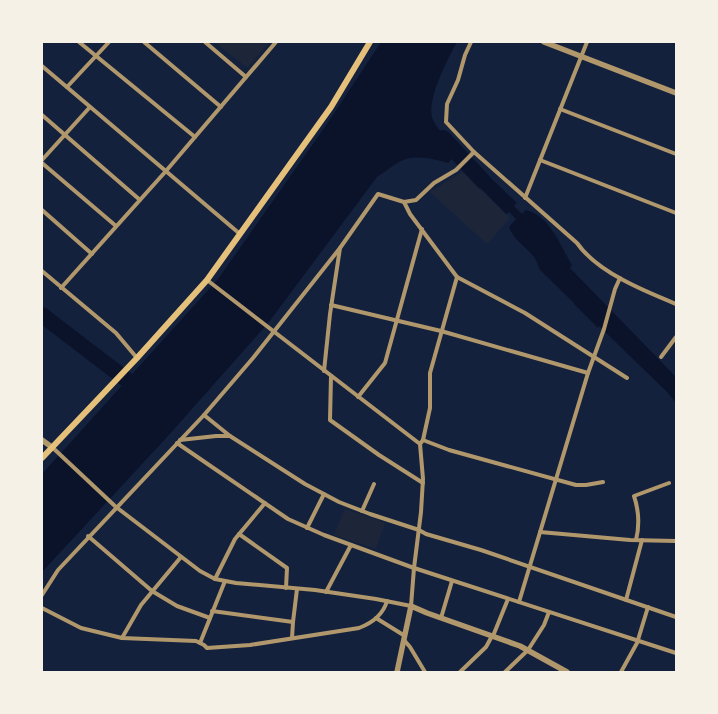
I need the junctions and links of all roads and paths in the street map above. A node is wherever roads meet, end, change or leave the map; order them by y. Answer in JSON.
{"nodes":[{"id":1,"x":79,"y":42,"type":"edge"},
{"id":2,"x":109,"y":42,"type":"edge"},
{"id":3,"x":144,"y":42,"type":"edge"},
{"id":4,"x":205,"y":42,"type":"edge"},
{"id":5,"x":276,"y":42,"type":"edge"},
{"id":6,"x":370,"y":42,"type":"edge"},
{"id":7,"x":471,"y":42,"type":"edge"},
{"id":8,"x":544,"y":42,"type":"edge"},
{"id":9,"x":587,"y":42,"type":"edge"},
{"id":10,"x":96,"y":56,"type":"junction"},
{"id":11,"x":581,"y":56,"type":"junction"},
{"id":12,"x":42,"y":66,"type":"edge"},
{"id":13,"x":246,"y":77,"type":"junction"},
{"id":14,"x":67,"y":88,"type":"junction"},
{"id":15,"x":676,"y":93,"type":"edge"},
{"id":16,"x":90,"y":107,"type":"junction"},
{"id":17,"x":221,"y":107,"type":"junction"},
{"id":18,"x":560,"y":109,"type":"junction"},
{"id":19,"x":42,"y":115,"type":"edge"},
{"id":20,"x":64,"y":135,"type":"junction"},
{"id":21,"x":195,"y":138,"type":"junction"},
{"id":22,"x":474,"y":152,"type":"junction"},
{"id":23,"x":676,"y":154,"type":"edge"},
{"id":24,"x":42,"y":160,"type":"edge"},
{"id":25,"x":540,"y":160,"type":"junction"},
{"id":26,"x":42,"y":163,"type":"edge"},
{"id":27,"x":166,"y":171,"type":"junction"},
{"id":28,"x":525,"y":198,"type":"junction"},
{"id":29,"x":140,"y":200,"type":"junction"},
{"id":30,"x":404,"y":202,"type":"junction"},
{"id":31,"x":42,"y":210,"type":"edge"},
{"id":32,"x":676,"y":213,"type":"edge"},
{"id":33,"x":116,"y":226,"type":"junction"},
{"id":34,"x":422,"y":229,"type":"junction"},
{"id":35,"x":240,"y":234,"type":"junction"},
{"id":36,"x":340,"y":248,"type":"junction"},
{"id":37,"x":92,"y":254,"type":"junction"},
{"id":38,"x":42,"y":271,"type":"edge"},
{"id":39,"x":457,"y":277,"type":"junction"},
{"id":40,"x":620,"y":278,"type":"junction"},
{"id":41,"x":207,"y":280,"type":"junction"},
{"id":42,"x":61,"y":288,"type":"junction"},
{"id":43,"x":676,"y":304,"type":"edge"},
{"id":44,"x":331,"y":305,"type":"junction"},
{"id":45,"x":396,"y":320,"type":"junction"},
{"id":46,"x":441,"y":331,"type":"junction"},
{"id":47,"x":274,"y":332,"type":"junction"},
{"id":48,"x":676,"y":337,"type":"edge"},
{"id":49,"x":594,"y":356,"type":"junction"},
{"id":50,"x":661,"y":356,"type":"dead end"},
{"id":51,"x":136,"y":358,"type":"junction"},
{"id":52,"x":324,"y":371,"type":"junction"},
{"id":53,"x":588,"y":373,"type":"junction"},
{"id":54,"x":331,"y":376,"type":"junction"},
{"id":55,"x":627,"y":378,"type":"dead end"},
{"id":56,"x":358,"y":397,"type":"junction"},
{"id":57,"x":204,"y":415,"type":"junction"},
{"id":58,"x":230,"y":436,"type":"junction"},
{"id":59,"x":42,"y":440,"type":"edge"},
{"id":60,"x":423,"y":440,"type":"junction"},
{"id":61,"x":178,"y":442,"type":"junction"},
{"id":62,"x":420,"y":444,"type":"junction"},
{"id":63,"x":52,"y":448,"type":"junction"},
{"id":64,"x":42,"y":458,"type":"edge"},
{"id":65,"x":556,"y":478,"type":"junction"},
{"id":66,"x":603,"y":482,"type":"dead end"},
{"id":67,"x":423,"y":483,"type":"junction"},
{"id":68,"x":669,"y":483,"type":"dead end"},
{"id":69,"x":374,"y":484,"type":"dead end"},
{"id":70,"x":324,"y":494,"type":"junction"},
{"id":71,"x":265,"y":503,"type":"junction"},
{"id":72,"x":116,"y":507,"type":"junction"},
{"id":73,"x":362,"y":511,"type":"junction"},
{"id":74,"x":307,"y":528,"type":"junction"},
{"id":75,"x":418,"y":530,"type":"junction"},
{"id":76,"x":540,"y":532,"type":"junction"},
{"id":77,"x":239,"y":534,"type":"junction"},
{"id":78,"x":88,"y":536,"type":"junction"},
{"id":79,"x":636,"y":540,"type":"junction"},
{"id":80,"x":642,"y":540,"type":"junction"},
{"id":81,"x":676,"y":541,"type":"edge"},
{"id":82,"x":351,"y":545,"type":"junction"},
{"id":83,"x":181,"y":557,"type":"junction"},
{"id":84,"x":530,"y":567,"type":"junction"},
{"id":85,"x":414,"y":568,"type":"junction"},
{"id":86,"x":215,"y":579,"type":"junction"},
{"id":87,"x":225,"y":581,"type":"junction"},
{"id":88,"x":452,"y":581,"type":"junction"},
{"id":89,"x":286,"y":588,"type":"junction"},
{"id":90,"x":298,"y":589,"type":"junction"},
{"id":91,"x":152,"y":591,"type":"junction"},
{"id":92,"x":326,"y":592,"type":"junction"},
{"id":93,"x":42,"y":595,"type":"edge"},
{"id":94,"x":508,"y":599,"type":"junction"},
{"id":95,"x":626,"y":600,"type":"junction"},
{"id":96,"x":387,"y":601,"type":"junction"},
{"id":97,"x":519,"y":602,"type":"junction"},
{"id":98,"x":411,"y":606,"type":"junction"},
{"id":99,"x":648,"y":607,"type":"junction"},
{"id":100,"x":42,"y":608,"type":"edge"},
{"id":101,"x":212,"y":611,"type":"junction"},
{"id":102,"x":549,"y":612,"type":"junction"},
{"id":103,"x":676,"y":617,"type":"edge"},
{"id":104,"x":210,"y":618,"type":"junction"},
{"id":105,"x":376,"y":618,"type":"junction"},
{"id":106,"x":441,"y":618,"type":"junction"},
{"id":107,"x":293,"y":622,"type":"junction"},
{"id":108,"x":493,"y":636,"type":"junction"},
{"id":109,"x":122,"y":638,"type":"junction"},
{"id":110,"x":292,"y":638,"type":"junction"},
{"id":111,"x":405,"y":638,"type":"junction"},
{"id":112,"x":638,"y":641,"type":"junction"},
{"id":113,"x":200,"y":643,"type":"junction"},
{"id":114,"x":528,"y":650,"type":"junction"},
{"id":115,"x":676,"y":653,"type":"edge"},
{"id":116,"x":397,"y":672,"type":"edge"},
{"id":117,"x":425,"y":672,"type":"edge"},
{"id":118,"x":460,"y":672,"type":"edge"},
{"id":119,"x":505,"y":672,"type":"edge"},
{"id":120,"x":567,"y":672,"type":"edge"},
{"id":121,"x":621,"y":672,"type":"edge"}],
"edges":[{"from":1,"to":10,"type":"street"},
{"from":2,"to":10,"type":"street"},
{"from":3,"to":17,"type":"street"},
{"from":4,"to":13,"type":"street"},
{"from":5,"to":13,"type":"street"},
{"from":6,"to":35,"type":"main road"},
{"from":7,"to":22,"type":"street"},
{"from":8,"to":11,"type":"street"},
{"from":9,"to":11,"type":"street"},
{"from":10,"to":14,"type":"street"},
{"from":10,"to":21,"type":"street"},
{"from":11,"to":15,"type":"street"},
{"from":11,"to":18,"type":"street"},
{"from":12,"to":14,"type":"street"},
{"from":13,"to":17,"type":"street"},
{"from":14,"to":16,"type":"street"},
{"from":16,"to":20,"type":"street"},
{"from":16,"to":27,"type":"street"},
{"from":17,"to":21,"type":"street"},
{"from":18,"to":23,"type":"street"},
{"from":18,"to":25,"type":"street"},
{"from":19,"to":20,"type":"street"},
{"from":20,"to":24,"type":"street"},
{"from":20,"to":29,"type":"street"},
{"from":21,"to":27,"type":"street"},
{"from":22,"to":28,"type":"street"},
{"from":22,"to":30,"type":"street"},
{"from":25,"to":28,"type":"street"},
{"from":25,"to":32,"type":"street"},
{"from":26,"to":33,"type":"street"},
{"from":27,"to":29,"type":"street"},
{"from":27,"to":35,"type":"street"},
{"from":28,"to":40,"type":"street"},
{"from":29,"to":33,"type":"street"},
{"from":30,"to":34,"type":"street"},
{"from":30,"to":36,"type":"street"},
{"from":31,"to":37,"type":"street"},
{"from":33,"to":37,"type":"street"},
{"from":34,"to":39,"type":"street"},
{"from":34,"to":45,"type":"street"},
{"from":35,"to":41,"type":"main road"},
{"from":36,"to":44,"type":"street"},
{"from":36,"to":47,"type":"street"},
{"from":37,"to":42,"type":"street"},
{"from":38,"to":42,"type":"street"},
{"from":39,"to":46,"type":"street"},
{"from":39,"to":49,"type":"street"},
{"from":40,"to":43,"type":"street"},
{"from":40,"to":49,"type":"street"},
{"from":41,"to":47,"type":"street"},
{"from":41,"to":51,"type":"main road"},
{"from":42,"to":51,"type":"street"},
{"from":44,"to":45,"type":"street"},
{"from":44,"to":52,"type":"street"},
{"from":45,"to":46,"type":"street"},
{"from":45,"to":56,"type":"street"},
{"from":46,"to":53,"type":"street"},
{"from":46,"to":60,"type":"street"},
{"from":47,"to":52,"type":"street"},
{"from":47,"to":57,"type":"street"},
{"from":48,"to":50,"type":"street"},
{"from":49,"to":53,"type":"street"},
{"from":49,"to":55,"type":"street"},
{"from":51,"to":63,"type":"main road"},
{"from":52,"to":54,"type":"street"},
{"from":53,"to":65,"type":"street"},
{"from":54,"to":56,"type":"street"},
{"from":54,"to":67,"type":"street"},
{"from":56,"to":62,"type":"street"},
{"from":57,"to":58,"type":"street"},
{"from":57,"to":61,"type":"street"},
{"from":58,"to":61,"type":"street"},
{"from":58,"to":70,"type":"street"},
{"from":59,"to":63,"type":"street"},
{"from":60,"to":62,"type":"street"},
{"from":60,"to":65,"type":"street"},
{"from":61,"to":71,"type":"street"},
{"from":61,"to":72,"type":"street"},
{"from":62,"to":67,"type":"street"},
{"from":63,"to":64,"type":"main road"},
{"from":63,"to":72,"type":"street"},
{"from":65,"to":66,"type":"street"},
{"from":65,"to":76,"type":"street"},
{"from":67,"to":75,"type":"street"},
{"from":68,"to":79,"type":"street"},
{"from":69,"to":73,"type":"street"},
{"from":70,"to":73,"type":"street"},
{"from":70,"to":74,"type":"street"},
{"from":71,"to":74,"type":"street"},
{"from":71,"to":77,"type":"street"},
{"from":72,"to":78,"type":"street"},
{"from":72,"to":83,"type":"street"},
{"from":73,"to":75,"type":"street"},
{"from":74,"to":82,"type":"street"},
{"from":75,"to":84,"type":"street"},
{"from":75,"to":85,"type":"street"},
{"from":76,"to":79,"type":"street"},
{"from":76,"to":84,"type":"street"},
{"from":77,"to":86,"type":"street"},
{"from":77,"to":89,"type":"street"},
{"from":78,"to":91,"type":"street"},
{"from":78,"to":93,"type":"street"},
{"from":79,"to":80,"type":"street"},
{"from":80,"to":81,"type":"street"},
{"from":80,"to":95,"type":"street"},
{"from":82,"to":85,"type":"street"},
{"from":82,"to":92,"type":"street"},
{"from":83,"to":86,"type":"street"},
{"from":83,"to":91,"type":"street"},
{"from":84,"to":95,"type":"street"},
{"from":84,"to":97,"type":"street"},
{"from":85,"to":88,"type":"street"},
{"from":85,"to":98,"type":"street"},
{"from":86,"to":87,"type":"street"},
{"from":87,"to":89,"type":"street"},
{"from":87,"to":101,"type":"street"},
{"from":88,"to":94,"type":"street"},
{"from":88,"to":106,"type":"street"},
{"from":89,"to":90,"type":"street"},
{"from":90,"to":92,"type":"street"},
{"from":90,"to":107,"type":"street"},
{"from":91,"to":104,"type":"street"},
{"from":91,"to":109,"type":"street"},
{"from":92,"to":96,"type":"street"},
{"from":94,"to":97,"type":"street"},
{"from":94,"to":108,"type":"street"},
{"from":95,"to":99,"type":"street"},
{"from":96,"to":98,"type":"street"},
{"from":96,"to":105,"type":"street"},
{"from":97,"to":102,"type":"street"},
{"from":98,"to":106,"type":"street"},
{"from":98,"to":111,"type":"street"},
{"from":99,"to":103,"type":"street"},
{"from":99,"to":112,"type":"street"},
{"from":100,"to":109,"type":"street"},
{"from":101,"to":104,"type":"street"},
{"from":101,"to":107,"type":"street"},
{"from":102,"to":112,"type":"street"},
{"from":102,"to":114,"type":"street"},
{"from":104,"to":113,"type":"street"},
{"from":105,"to":110,"type":"street"},
{"from":105,"to":111,"type":"street"},
{"from":106,"to":108,"type":"street"},
{"from":107,"to":110,"type":"street"},
{"from":108,"to":114,"type":"street"},
{"from":108,"to":118,"type":"street"},
{"from":109,"to":113,"type":"street"},
{"from":110,"to":113,"type":"street"},
{"from":111,"to":116,"type":"street"},
{"from":111,"to":117,"type":"street"},
{"from":112,"to":115,"type":"street"},
{"from":112,"to":121,"type":"street"},
{"from":114,"to":119,"type":"street"},
{"from":114,"to":120,"type":"street"}]}
